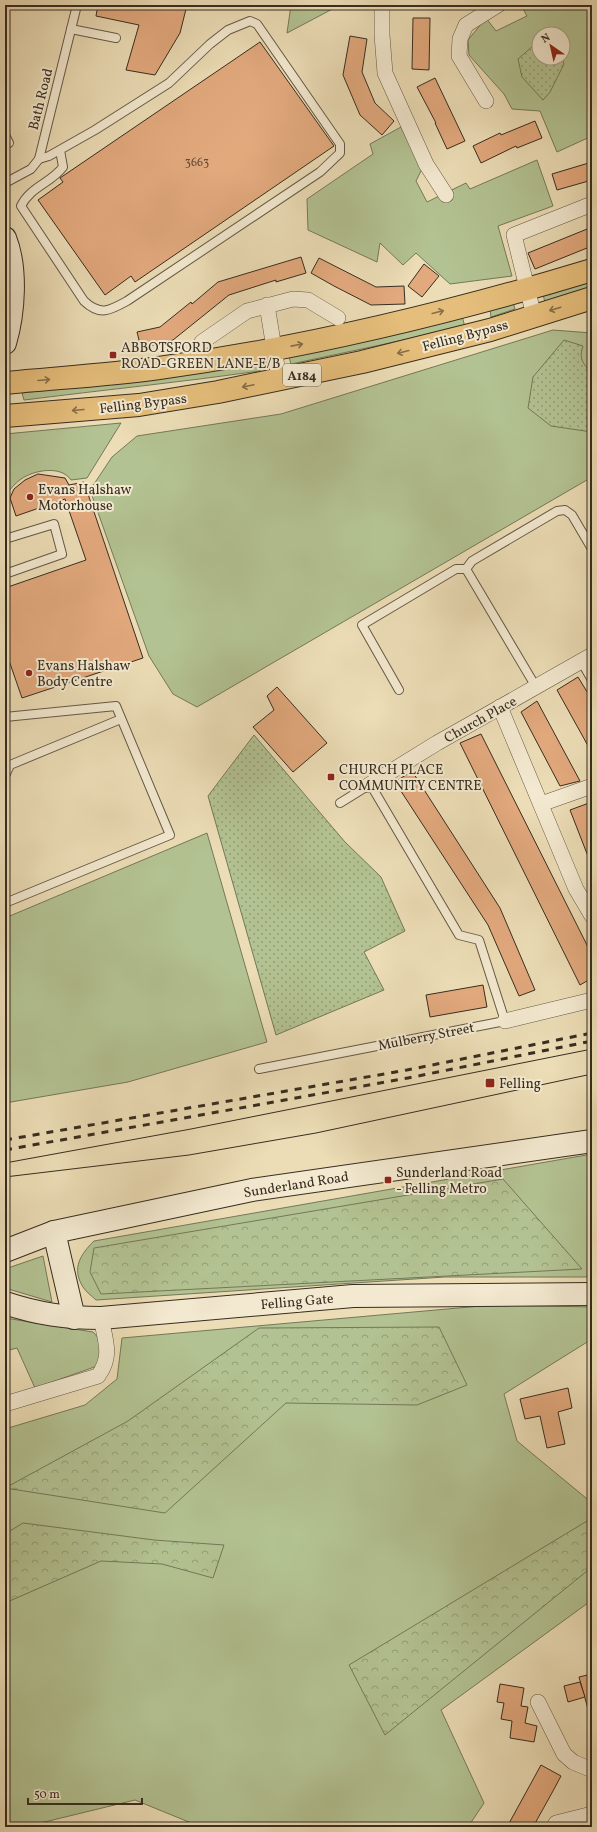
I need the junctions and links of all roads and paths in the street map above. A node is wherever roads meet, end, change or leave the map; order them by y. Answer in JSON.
{"nodes":[{"id":1,"x":77,"y":5,"type":"edge"},
{"id":2,"x":382,"y":5,"type":"edge"},
{"id":3,"x":498,"y":5,"type":"edge"},
{"id":4,"x":71,"y":29,"type":"junction"},
{"id":5,"x":116,"y":38,"type":"dead end"},
{"id":6,"x":486,"y":101,"type":"dead end"},
{"id":7,"x":5,"y":135,"type":"edge"},
{"id":8,"x":9,"y":143,"type":"dead end"},
{"id":9,"x":60,"y":150,"type":"junction"},
{"id":10,"x":39,"y":158,"type":"junction"},
{"id":11,"x":5,"y":183,"type":"edge"},
{"id":12,"x":446,"y":194,"type":"dead end"},
{"id":13,"x":592,"y":204,"type":"edge"},
{"id":14,"x":5,"y":238,"type":"edge"},
{"id":15,"x":592,"y":270,"type":"edge"},
{"id":16,"x":526,"y":290,"type":"junction"},
{"id":17,"x":592,"y":298,"type":"edge"},
{"id":18,"x":267,"y":305,"type":"junction"},
{"id":19,"x":534,"y":316,"type":"junction"},
{"id":20,"x":338,"y":318,"type":"dead end"},
{"id":21,"x":202,"y":342,"type":"dead end"},
{"id":22,"x":5,"y":343,"type":"edge"},
{"id":23,"x":274,"y":349,"type":"junction"},
{"id":24,"x":279,"y":379,"type":"junction"},
{"id":25,"x":5,"y":383,"type":"edge"},
{"id":26,"x":5,"y":416,"type":"edge"},
{"id":27,"x":5,"y":539,"type":"edge"},
{"id":28,"x":592,"y":549,"type":"edge"},
{"id":29,"x":466,"y":569,"type":"junction"},
{"id":30,"x":5,"y":574,"type":"edge"},
{"id":31,"x":586,"y":658,"type":"edge"},
{"id":32,"x":592,"y":680,"type":"edge"},
{"id":33,"x":536,"y":687,"type":"junction"},
{"id":34,"x":399,"y":690,"type":"dead end"},
{"id":35,"x":500,"y":707,"type":"junction"},
{"id":36,"x":5,"y":717,"type":"edge"},
{"id":37,"x":121,"y":719,"type":"junction"},
{"id":38,"x":5,"y":776,"type":"edge"},
{"id":39,"x":369,"y":782,"type":"junction"},
{"id":40,"x":592,"y":786,"type":"edge"},
{"id":41,"x":340,"y":803,"type":"dead end"},
{"id":42,"x":541,"y":804,"type":"junction"},
{"id":43,"x":5,"y":903,"type":"edge"},
{"id":44,"x":592,"y":916,"type":"edge"},
{"id":45,"x":592,"y":1000,"type":"edge"},
{"id":46,"x":505,"y":1021,"type":"junction"},
{"id":47,"x":259,"y":1069,"type":"dead end"},
{"id":48,"x":592,"y":1141,"type":"edge"},
{"id":49,"x":54,"y":1232,"type":"junction"},
{"id":50,"x":5,"y":1251,"type":"edge"},
{"id":51,"x":592,"y":1294,"type":"edge"},
{"id":52,"x":5,"y":1303,"type":"edge"},
{"id":53,"x":74,"y":1318,"type":"junction"},
{"id":54,"x":101,"y":1318,"type":"junction"},
{"id":55,"x":5,"y":1404,"type":"edge"},
{"id":56,"x":538,"y":1702,"type":"dead end"},
{"id":57,"x":592,"y":1770,"type":"edge"},
{"id":58,"x":592,"y":1814,"type":"edge"},
{"id":59,"x":554,"y":1827,"type":"edge"}],
"edges":[{"from":1,"to":4,"type":"lane","name":"Bath Road"},
{"from":2,"to":12,"type":"street"},
{"from":3,"to":6,"type":"street"},
{"from":4,"to":5,"type":"lane"},
{"from":4,"to":10,"type":"lane","name":"Bath Road"},
{"from":7,"to":8,"type":"lane"},
{"from":9,"to":9,"type":"lane"},
{"from":9,"to":10,"type":"lane"},
{"from":10,"to":11,"type":"lane"},
{"from":13,"to":16,"type":"street"},
{"from":14,"to":22,"type":"street"},
{"from":15,"to":16,"type":"highway","name":"Felling Bypass","number":"A184"},
{"from":16,"to":19,"type":"street"},
{"from":23,"to":16,"type":"highway","name":"Felling Bypass","number":"A184","one_way":true},
{"from":17,"to":19,"type":"highway","name":"Felling Bypass","number":"A184","one_way":true},
{"from":18,"to":20,"type":"street"},
{"from":18,"to":21,"type":"street"},
{"from":18,"to":23,"type":"street"},
{"from":19,"to":24,"type":"highway","name":"Felling Bypass","number":"A184","one_way":true},
{"from":23,"to":24,"type":"street","number":"A184"},
{"from":25,"to":23,"type":"highway","name":"Felling Bypass","number":"A184","one_way":true},
{"from":24,"to":26,"type":"highway","name":"Felling Bypass","number":"A184","one_way":true},
{"from":27,"to":30,"type":"lane"},
{"from":28,"to":29,"type":"lane"},
{"from":29,"to":33,"type":"lane"},
{"from":29,"to":34,"type":"lane"},
{"from":31,"to":32,"type":"lane"},
{"from":31,"to":33,"type":"street","name":"Church Place"},
{"from":33,"to":35,"type":"street","name":"Church Place"},
{"from":35,"to":39,"type":"street","name":"Church Place"},
{"from":35,"to":42,"type":"street"},
{"from":36,"to":37,"type":"lane"},
{"from":37,"to":38,"type":"lane"},
{"from":37,"to":43,"type":"lane"},
{"from":39,"to":41,"type":"lane"},
{"from":39,"to":46,"type":"lane"},
{"from":40,"to":42,"type":"street"},
{"from":42,"to":44,"type":"street"},
{"from":45,"to":46,"type":"street","name":"Mulberry Street"},
{"from":46,"to":47,"type":"lane","name":"Mulberry Street"},
{"from":48,"to":49,"type":"street","name":"Sunderland Road"},
{"from":49,"to":50,"type":"street","name":"Sunderland Road"},
{"from":49,"to":53,"type":"street"},
{"from":51,"to":54,"type":"street","name":"Felling Gate"},
{"from":52,"to":53,"type":"street","name":"Felling Gate"},
{"from":53,"to":54,"type":"street","name":"Felling Gate"},
{"from":54,"to":55,"type":"street"},
{"from":56,"to":57,"type":"street"},
{"from":58,"to":59,"type":"street"}]}
